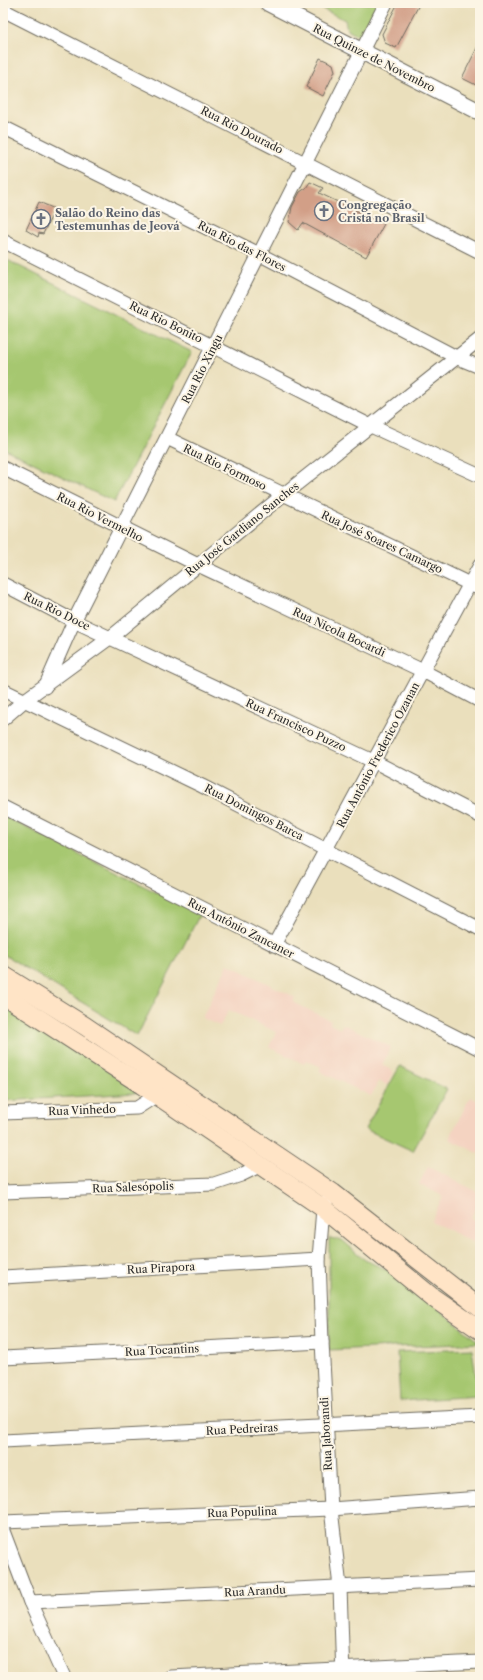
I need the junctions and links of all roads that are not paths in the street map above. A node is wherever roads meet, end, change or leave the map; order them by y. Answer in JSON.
{"nodes":[{"id":1,"x":386,"y":3,"type":"edge"},
{"id":2,"x":270,"y":4,"type":"edge"},
{"id":3,"x":3,"y":10,"type":"edge"},
{"id":4,"x":361,"y":52,"type":"junction"},
{"id":5,"x":480,"y":112,"type":"edge"},
{"id":6,"x":3,"y":127,"type":"edge"},
{"id":7,"x":306,"y":162,"type":"junction"},
{"id":8,"x":3,"y":241,"type":"edge"},
{"id":9,"x":480,"y":252,"type":"edge"},
{"id":10,"x":259,"y":254,"type":"junction"},
{"id":11,"x":480,"y":339,"type":"edge"},
{"id":12,"x":213,"y":346,"type":"junction"},
{"id":13,"x":458,"y":358,"type":"junction"},
{"id":14,"x":480,"y":367,"type":"edge"},
{"id":15,"x":370,"y":426,"type":"junction"},
{"id":16,"x":167,"y":438,"type":"junction"},
{"id":17,"x":3,"y":468,"type":"edge"},
{"id":18,"x":480,"y":476,"type":"edge"},
{"id":19,"x":283,"y":495,"type":"junction"},
{"id":20,"x":122,"y":528,"type":"junction"},
{"id":21,"x":198,"y":565,"type":"junction"},
{"id":22,"x":480,"y":565,"type":"edge"},
{"id":23,"x":3,"y":584,"type":"edge"},
{"id":24,"x":475,"y":587,"type":"edge"},
{"id":25,"x":74,"y":621,"type":"junction"},
{"id":26,"x":111,"y":637,"type":"junction"},
{"id":27,"x":423,"y":672,"type":"junction"},
{"id":28,"x":45,"y":687,"type":"junction"},
{"id":29,"x":3,"y":690,"type":"edge"},
{"id":30,"x":24,"y":700,"type":"junction"},
{"id":31,"x":480,"y":701,"type":"edge"},
{"id":32,"x":3,"y":720,"type":"edge"},
{"id":33,"x":375,"y":762,"type":"junction"},
{"id":34,"x":3,"y":807,"type":"edge"},
{"id":35,"x":480,"y":816,"type":"edge"},
{"id":36,"x":327,"y":850,"type":"junction"},
{"id":37,"x":480,"y":929,"type":"edge"},
{"id":38,"x":274,"y":945,"type":"junction"},
{"id":39,"x":3,"y":975,"type":"edge"},
{"id":40,"x":3,"y":995,"type":"edge"},
{"id":41,"x":85,"y":1026,"type":"junction"},
{"id":42,"x":75,"y":1040,"type":"junction"},
{"id":43,"x":480,"y":1049,"type":"edge"},
{"id":44,"x":157,"y":1095,"type":"junction"},
{"id":45,"x":3,"y":1113,"type":"edge"},
{"id":46,"x":259,"y":1166,"type":"junction"},
{"id":47,"x":3,"y":1192,"type":"edge"},
{"id":48,"x":333,"y":1193,"type":"junction"},
{"id":49,"x":323,"y":1208,"type":"junction"},
{"id":50,"x":319,"y":1259,"type":"junction"},
{"id":51,"x":3,"y":1277,"type":"edge"},
{"id":52,"x":480,"y":1308,"type":"edge"},
{"id":53,"x":480,"y":1330,"type":"edge"},
{"id":54,"x":322,"y":1342,"type":"junction"},
{"id":55,"x":3,"y":1358,"type":"edge"},
{"id":56,"x":480,"y":1417,"type":"edge"},
{"id":57,"x":325,"y":1425,"type":"junction"},
{"id":58,"x":3,"y":1441,"type":"edge"},
{"id":59,"x":480,"y":1498,"type":"edge"},
{"id":60,"x":331,"y":1509,"type":"junction"},
{"id":61,"x":3,"y":1522,"type":"edge"},
{"id":62,"x":3,"y":1531,"type":"edge"},
{"id":63,"x":480,"y":1580,"type":"edge"},
{"id":64,"x":340,"y":1587,"type":"junction"},
{"id":65,"x":30,"y":1602,"type":"junction"},
{"id":66,"x":480,"y":1662,"type":"edge"},
{"id":67,"x":343,"y":1673,"type":"edge"},
{"id":68,"x":64,"y":1677,"type":"edge"},
{"id":69,"x":171,"y":1677,"type":"edge"}],
"edges":[{"from":1,"to":4,"type":"street","name":"Rua Rio Xingu"},
{"from":2,"to":4,"type":"street","name":"Rua Quinze de Novembro"},
{"from":3,"to":7,"type":"street","name":"Rua Rio Dourado"},
{"from":4,"to":5,"type":"street","name":"Rua Quinze de Novembro"},
{"from":4,"to":7,"type":"street","name":"Rua Rio Xingu"},
{"from":6,"to":10,"type":"street","name":"Rua Rio das Flores"},
{"from":7,"to":9,"type":"street","name":"Rua Rio Dourado"},
{"from":7,"to":10,"type":"street","name":"Rua Rio Xingu"},
{"from":8,"to":12,"type":"street","name":"Rua Rio Bonito"},
{"from":10,"to":12,"type":"street","name":"Rua Rio Xingu"},
{"from":10,"to":13,"type":"street","name":"Rua Rio das Flores"},
{"from":11,"to":13,"type":"street","name":"Rua José Gardiano Sanches"},
{"from":12,"to":15,"type":"street","name":"Rua Rio Bonito"},
{"from":12,"to":16,"type":"street","name":"Rua Rio Xingu"},
{"from":13,"to":14,"type":"street","name":"Rua Rio das Flores"},
{"from":13,"to":15,"type":"street","name":"Rua José Gardiano Sanches"},
{"from":15,"to":18,"type":"street","name":"Rua Rio Bonito"},
{"from":15,"to":19,"type":"street","name":"Rua José Gardiano Sanches"},
{"from":16,"to":19,"type":"street","name":"Rua Rio Formoso"},
{"from":16,"to":20,"type":"street","name":"Rua Rio Xingu"},
{"from":17,"to":20,"type":"street","name":"Rua Rio Vermelho"},
{"from":19,"to":21,"type":"street","name":"Rua José Gardiano Sanches"},
{"from":19,"to":24,"type":"street","name":"Rua José Soares Camargo"},
{"from":20,"to":21,"type":"street","name":"Rua Rio Vermelho"},
{"from":20,"to":25,"type":"street","name":"Rua Rio Xingu"},
{"from":21,"to":26,"type":"street","name":"Rua José Gardiano Sanches"},
{"from":21,"to":27,"type":"street","name":"Rua Nicola Bocardi"},
{"from":22,"to":24,"type":"street","name":"Rua Antônio Frederico Ozanan"},
{"from":23,"to":25,"type":"street","name":"Rua Rio Doce"},
{"from":24,"to":27,"type":"street","name":"Rua Antônio Frederico Ozanan"},
{"from":25,"to":26,"type":"street","name":"Rua Rio Doce"},
{"from":25,"to":28,"type":"street","name":"Rua Rio Xingu"},
{"from":26,"to":28,"type":"street","name":"Rua José Gardiano Sanches"},
{"from":26,"to":33,"type":"street","name":"Rua Francisco Puzzo"},
{"from":27,"to":31,"type":"street","name":"Rua Nicola Bocardi"},
{"from":27,"to":33,"type":"street","name":"Rua Antônio Frederico Ozanan"},
{"from":28,"to":30,"type":"street","name":"Rua José Gardiano Sanches"},
{"from":29,"to":30,"type":"street","name":"Rua Domingos Barca"},
{"from":30,"to":32,"type":"street","name":"Rua José Gardiano Sanches"},
{"from":30,"to":36,"type":"street","name":"Rua Domingos Barca"},
{"from":33,"to":35,"type":"street","name":"Rua Francisco Puzzo"},
{"from":33,"to":36,"type":"street","name":"Rua Antônio Frederico Ozanan"},
{"from":34,"to":38,"type":"street","name":"Rua Antônio Zancaner"},
{"from":36,"to":37,"type":"street","name":"Rua Domingos Barca"},
{"from":36,"to":38,"type":"street","name":"Rua Antônio Frederico Ozanan"},
{"from":38,"to":43,"type":"street","name":"Rua Antônio Zancaner"},
{"from":39,"to":41,"type":"main road"},
{"from":40,"to":42,"type":"main road"},
{"from":41,"to":42,"type":"main road"},
{"from":41,"to":48,"type":"main road"},
{"from":42,"to":44,"type":"main road"},
{"from":44,"to":45,"type":"street","name":"Rua Vinhedo"},
{"from":44,"to":46,"type":"main road"},
{"from":46,"to":47,"type":"street","name":"Rua Salesópolis"},
{"from":46,"to":49,"type":"main road"},
{"from":48,"to":49,"type":"street","name":"Rua Jaborandi"},
{"from":48,"to":52,"type":"main road"},
{"from":49,"to":50,"type":"street","name":"Rua Jaborandi"},
{"from":49,"to":53,"type":"main road"},
{"from":50,"to":51,"type":"street","name":"Rua Pirapora"},
{"from":50,"to":54,"type":"street","name":"Rua Jaborandi"},
{"from":54,"to":55,"type":"street","name":"Rua Tocantins"},
{"from":54,"to":57,"type":"street","name":"Rua Jaborandi"},
{"from":56,"to":57,"type":"street","name":"Rua Pedreiras"},
{"from":57,"to":58,"type":"street","name":"Rua Pedreiras"},
{"from":57,"to":60,"type":"street","name":"Rua Jaborandi"},
{"from":59,"to":60,"type":"street","name":"Rua Populina"},
{"from":60,"to":61,"type":"street","name":"Rua Populina"},
{"from":60,"to":64,"type":"street","name":"Rua Jaborandi"},
{"from":62,"to":65,"type":"street"},
{"from":63,"to":64,"type":"street","name":"Rua Arandu"},
{"from":64,"to":65,"type":"street","name":"Rua Arandu"},
{"from":64,"to":67,"type":"street","name":"Rua Jaborandi"},
{"from":65,"to":68,"type":"street"},
{"from":66,"to":67,"type":"street"},
{"from":67,"to":69,"type":"street"}]}
